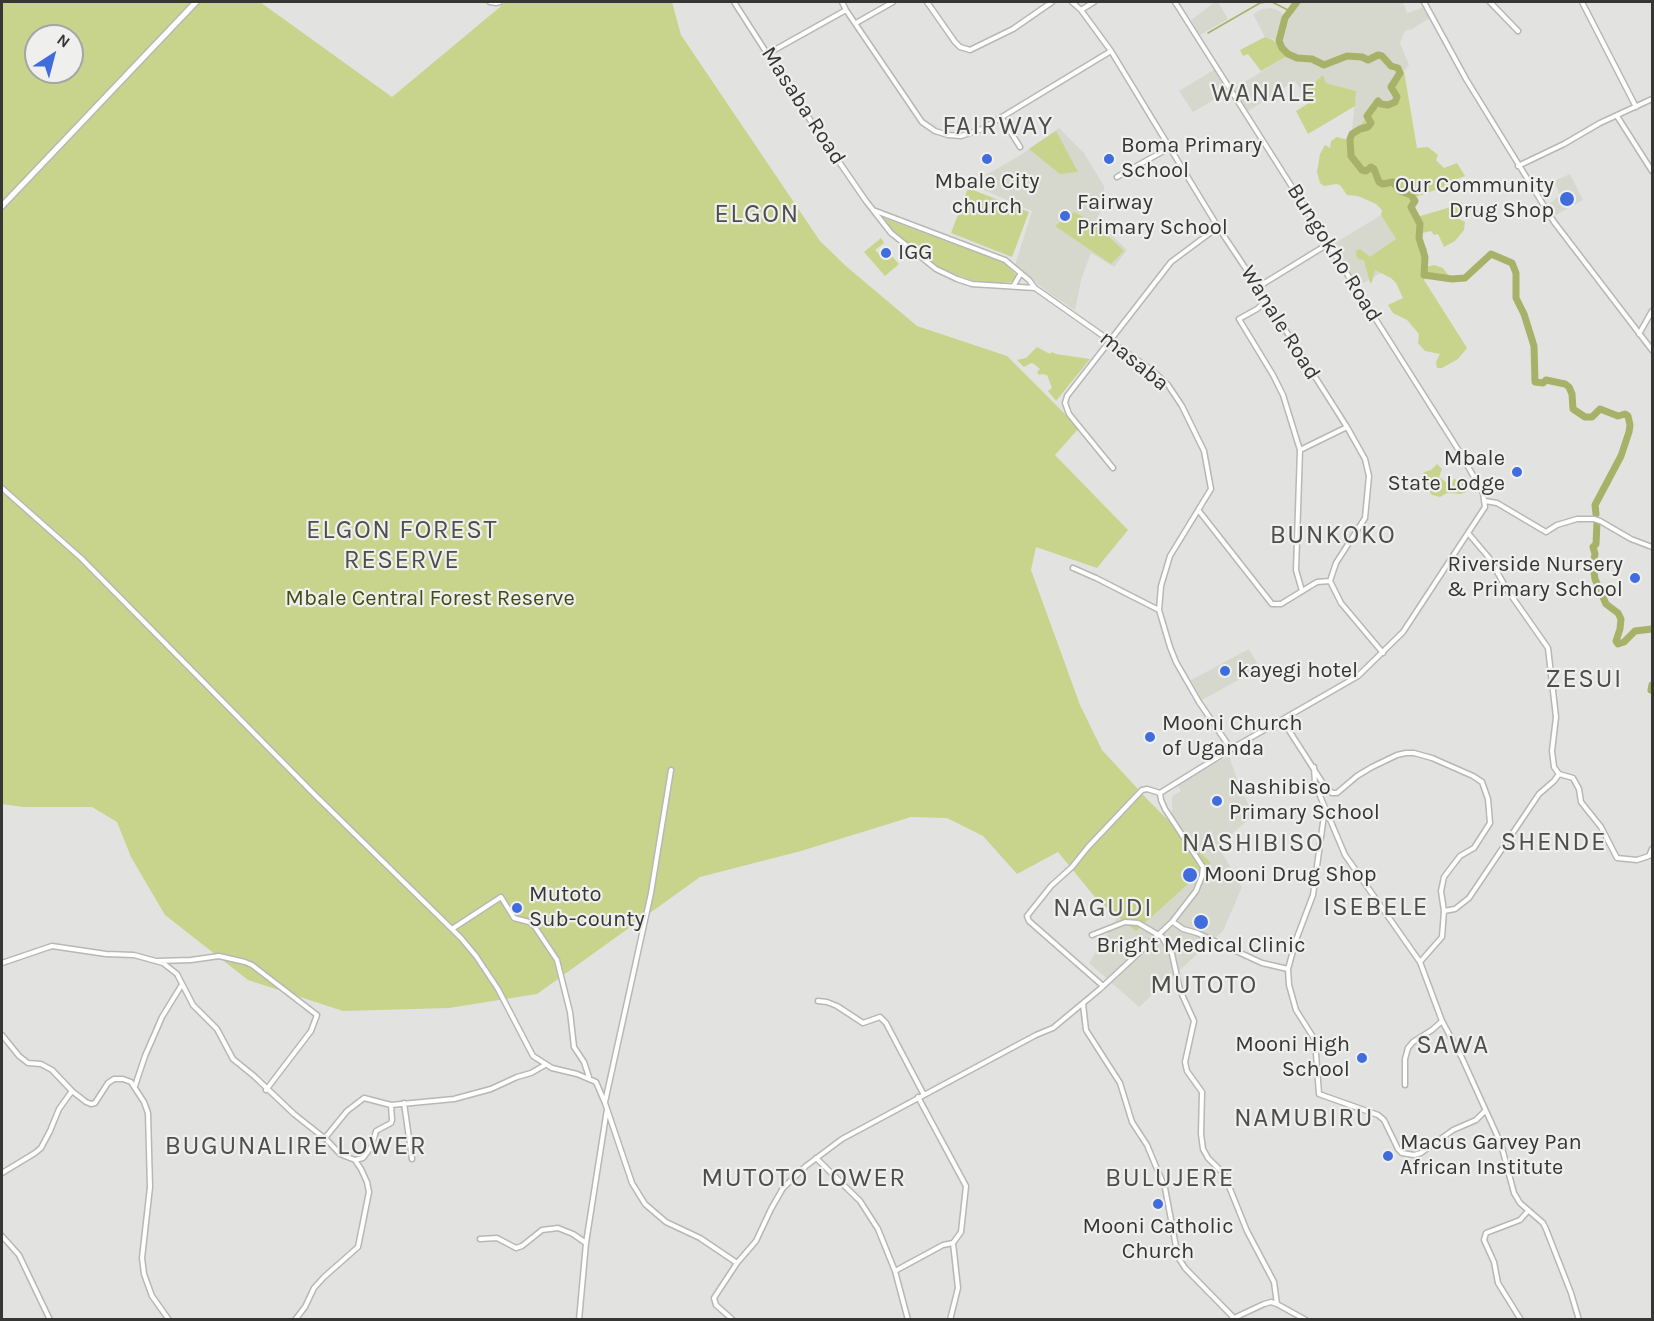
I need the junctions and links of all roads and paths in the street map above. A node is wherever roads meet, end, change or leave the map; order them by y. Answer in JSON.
{"nodes":[{"id":1,"x":196,"y":2,"type":"edge"},
{"id":2,"x":490,"y":2,"type":"edge"},
{"id":3,"x":500,"y":2,"type":"edge"},
{"id":4,"x":734,"y":2,"type":"edge"},
{"id":5,"x":842,"y":2,"type":"edge"},
{"id":6,"x":893,"y":2,"type":"edge"},
{"id":7,"x":928,"y":2,"type":"edge"},
{"id":8,"x":1052,"y":2,"type":"edge"},
{"id":9,"x":1072,"y":2,"type":"edge"},
{"id":10,"x":1094,"y":2,"type":"edge"},
{"id":11,"x":1175,"y":2,"type":"edge"},
{"id":12,"x":1424,"y":2,"type":"edge"},
{"id":13,"x":1490,"y":2,"type":"edge"},
{"id":14,"x":1582,"y":2,"type":"edge"},
{"id":15,"x":846,"y":10,"type":"junction"},
{"id":16,"x":1081,"y":10,"type":"junction"},
{"id":17,"x":856,"y":23,"type":"junction"},
{"id":18,"x":1518,"y":32,"type":"dead end"},
{"id":19,"x":1111,"y":51,"type":"junction"},
{"id":20,"x":769,"y":53,"type":"junction"},
{"id":21,"x":1653,"y":99,"type":"edge"},
{"id":22,"x":1636,"y":107,"type":"junction"},
{"id":23,"x":1617,"y":116,"type":"junction"},
{"id":24,"x":1002,"y":118,"type":"junction"},
{"id":25,"x":1020,"y":147,"type":"dead end"},
{"id":26,"x":1169,"y":148,"type":"junction"},
{"id":27,"x":1518,"y":166,"type":"junction"},
{"id":28,"x":1653,"y":171,"type":"edge"},
{"id":29,"x":1117,"y":177,"type":"dead end"},
{"id":30,"x":2,"y":206,"type":"edge"},
{"id":31,"x":873,"y":210,"type":"junction"},
{"id":32,"x":1218,"y":227,"type":"junction"},
{"id":33,"x":1328,"y":244,"type":"junction"},
{"id":34,"x":1021,"y":273,"type":"junction"},
{"id":35,"x":1014,"y":286,"type":"junction"},
{"id":36,"x":1258,"y":287,"type":"junction"},
{"id":37,"x":1035,"y":288,"type":"junction"},
{"id":38,"x":1267,"y":300,"type":"junction"},
{"id":39,"x":1653,"y":311,"type":"edge"},
{"id":40,"x":1639,"y":334,"type":"junction"},
{"id":41,"x":1110,"y":339,"type":"junction"},
{"id":42,"x":1653,"y":350,"type":"edge"},
{"id":43,"x":1347,"y":427,"type":"junction"},
{"id":44,"x":1300,"y":450,"type":"junction"},
{"id":45,"x":1113,"y":468,"type":"dead end"},
{"id":46,"x":2,"y":488,"type":"edge"},
{"id":47,"x":1485,"y":504,"type":"junction"},
{"id":48,"x":1198,"y":511,"type":"junction"},
{"id":49,"x":1468,"y":533,"type":"junction"},
{"id":50,"x":1653,"y":547,"type":"edge"},
{"id":51,"x":1073,"y":568,"type":"dead end"},
{"id":52,"x":1330,"y":580,"type":"junction"},
{"id":53,"x":1302,"y":591,"type":"junction"},
{"id":54,"x":1159,"y":610,"type":"junction"},
{"id":55,"x":1383,"y":653,"type":"junction"},
{"id":56,"x":1283,"y":721,"type":"junction"},
{"id":57,"x":1231,"y":749,"type":"junction"},
{"id":58,"x":1314,"y":767,"type":"junction"},
{"id":59,"x":671,"y":771,"type":"dead end"},
{"id":60,"x":1559,"y":774,"type":"junction"},
{"id":61,"x":1160,"y":793,"type":"junction"},
{"id":62,"x":1325,"y":806,"type":"junction"},
{"id":63,"x":1653,"y":849,"type":"edge"},
{"id":64,"x":1444,"y":911,"type":"junction"},
{"id":65,"x":1172,"y":922,"type":"junction"},
{"id":66,"x":452,"y":929,"type":"junction"},
{"id":67,"x":1092,"y":935,"type":"dead end"},
{"id":68,"x":1158,"y":935,"type":"junction"},
{"id":69,"x":158,"y":961,"type":"junction"},
{"id":70,"x":1420,"y":962,"type":"junction"},
{"id":71,"x":2,"y":963,"type":"edge"},
{"id":72,"x":1288,"y":969,"type":"junction"},
{"id":73,"x":182,"y":986,"type":"junction"},
{"id":74,"x":1103,"y":986,"type":"junction"},
{"id":75,"x":818,"y":1001,"type":"dead end"},
{"id":76,"x":1083,"y":1004,"type":"junction"},
{"id":77,"x":1442,"y":1021,"type":"junction"},
{"id":78,"x":2,"y":1035,"type":"edge"},
{"id":79,"x":544,"y":1065,"type":"junction"},
{"id":80,"x":590,"y":1078,"type":"junction"},
{"id":81,"x":1405,"y":1085,"type":"dead end"},
{"id":82,"x":135,"y":1087,"type":"junction"},
{"id":83,"x":266,"y":1090,"type":"junction"},
{"id":84,"x":72,"y":1091,"type":"junction"},
{"id":85,"x":924,"y":1095,"type":"junction"},
{"id":86,"x":918,"y":1098,"type":"junction"},
{"id":87,"x":404,"y":1103,"type":"junction"},
{"id":88,"x":391,"y":1105,"type":"junction"},
{"id":89,"x":606,"y":1105,"type":"junction"},
{"id":90,"x":1485,"y":1111,"type":"junction"},
{"id":91,"x":326,"y":1138,"type":"junction"},
{"id":92,"x":816,"y":1158,"type":"junction"},
{"id":93,"x":412,"y":1159,"type":"dead end"},
{"id":94,"x":355,"y":1160,"type":"junction"},
{"id":95,"x":2,"y":1173,"type":"edge"},
{"id":96,"x":1528,"y":1211,"type":"junction"},
{"id":97,"x":2,"y":1236,"type":"edge"},
{"id":98,"x":480,"y":1239,"type":"dead end"},
{"id":99,"x":586,"y":1243,"type":"junction"},
{"id":100,"x":953,"y":1243,"type":"junction"},
{"id":101,"x":737,"y":1263,"type":"junction"},
{"id":102,"x":895,"y":1271,"type":"junction"},
{"id":103,"x":1277,"y":1304,"type":"junction"},
{"id":104,"x":1233,"y":1319,"type":"edge"},
{"id":105,"x":50,"y":1320,"type":"edge"},
{"id":106,"x":169,"y":1320,"type":"edge"},
{"id":107,"x":295,"y":1320,"type":"edge"},
{"id":108,"x":579,"y":1320,"type":"edge"},
{"id":109,"x":733,"y":1320,"type":"edge"},
{"id":110,"x":908,"y":1320,"type":"edge"},
{"id":111,"x":950,"y":1320,"type":"edge"},
{"id":112,"x":1306,"y":1320,"type":"edge"},
{"id":113,"x":1521,"y":1320,"type":"edge"},
{"id":114,"x":1579,"y":1320,"type":"edge"}],
"edges":[{"from":1,"to":30,"type":"main road"},
{"from":2,"to":3,"type":"street"},
{"from":4,"to":20,"type":"street","name":"Masaba Road"},
{"from":5,"to":15,"type":"street"},
{"from":6,"to":17,"type":"street"},
{"from":7,"to":8,"type":"street"},
{"from":9,"to":16,"type":"street","name":"Wanale Road"},
{"from":10,"to":16,"type":"street"},
{"from":11,"to":33,"type":"street","name":"Bungokho Road"},
{"from":12,"to":27,"type":"street"},
{"from":13,"to":18,"type":"street"},
{"from":14,"to":22,"type":"street"},
{"from":15,"to":17,"type":"street"},
{"from":15,"to":20,"type":"street"},
{"from":16,"to":19,"type":"street","name":"Wanale Road"},
{"from":17,"to":24,"type":"street"},
{"from":19,"to":24,"type":"street"},
{"from":19,"to":26,"type":"street","name":"Wanale Road"},
{"from":20,"to":31,"type":"street","name":"Masaba Road"},
{"from":21,"to":22,"type":"street"},
{"from":22,"to":23,"type":"street"},
{"from":23,"to":27,"type":"street"},
{"from":23,"to":28,"type":"street"},
{"from":24,"to":25,"type":"street"},
{"from":26,"to":29,"type":"street"},
{"from":26,"to":32,"type":"street","name":"Wanale Road"},
{"from":27,"to":40,"type":"street"},
{"from":31,"to":34,"type":"street","name":"masaba"},
{"from":31,"to":35,"type":"street","name":"Masaba Road"},
{"from":32,"to":36,"type":"street","name":"Wanale Road"},
{"from":32,"to":41,"type":"street"},
{"from":33,"to":36,"type":"street"},
{"from":33,"to":47,"type":"street","name":"Bungokho Road"},
{"from":34,"to":35,"type":"street"},
{"from":34,"to":37,"type":"street","name":"masaba"},
{"from":35,"to":37,"type":"street","name":"Masaba Road"},
{"from":36,"to":38,"type":"street","name":"Wanale Road"},
{"from":37,"to":41,"type":"street","name":"masaba"},
{"from":38,"to":43,"type":"street","name":"Wanale Road"},
{"from":38,"to":44,"type":"street"},
{"from":39,"to":40,"type":"street"},
{"from":40,"to":42,"type":"street"},
{"from":41,"to":45,"type":"street"},
{"from":41,"to":48,"type":"street","name":"masaba"},
{"from":43,"to":44,"type":"street"},
{"from":43,"to":52,"type":"street","name":"Wanale Road"},
{"from":44,"to":53,"type":"street"},
{"from":46,"to":66,"type":"street"},
{"from":47,"to":49,"type":"street"},
{"from":47,"to":50,"type":"street"},
{"from":48,"to":53,"type":"street"},
{"from":48,"to":54,"type":"street","name":"masaba"},
{"from":49,"to":55,"type":"street"},
{"from":49,"to":60,"type":"street"},
{"from":51,"to":54,"type":"street"},
{"from":52,"to":53,"type":"street"},
{"from":52,"to":55,"type":"street"},
{"from":54,"to":57,"type":"street","name":"masaba"},
{"from":55,"to":56,"type":"street"},
{"from":56,"to":57,"type":"street"},
{"from":56,"to":58,"type":"street"},
{"from":57,"to":61,"type":"street"},
{"from":58,"to":62,"type":"street"},
{"from":58,"to":64,"type":"street"},
{"from":59,"to":89,"type":"street"},
{"from":60,"to":63,"type":"street"},
{"from":60,"to":64,"type":"street"},
{"from":61,"to":65,"type":"street"},
{"from":61,"to":74,"type":"street"},
{"from":62,"to":70,"type":"street"},
{"from":62,"to":72,"type":"street"},
{"from":64,"to":70,"type":"street"},
{"from":65,"to":68,"type":"street"},
{"from":65,"to":72,"type":"street"},
{"from":66,"to":79,"type":"street"},
{"from":66,"to":80,"type":"street"},
{"from":67,"to":68,"type":"street"},
{"from":68,"to":74,"type":"street"},
{"from":68,"to":103,"type":"street"},
{"from":69,"to":71,"type":"street"},
{"from":69,"to":73,"type":"street"},
{"from":69,"to":83,"type":"street"},
{"from":70,"to":77,"type":"street"},
{"from":72,"to":90,"type":"street"},
{"from":73,"to":82,"type":"street"},
{"from":73,"to":83,"type":"street"},
{"from":74,"to":76,"type":"street"},
{"from":75,"to":85,"type":"street"},
{"from":76,"to":85,"type":"street"},
{"from":76,"to":104,"type":"street"},
{"from":77,"to":81,"type":"street"},
{"from":77,"to":90,"type":"street"},
{"from":78,"to":84,"type":"street"},
{"from":79,"to":80,"type":"street"},
{"from":79,"to":87,"type":"street"},
{"from":80,"to":89,"type":"street"},
{"from":82,"to":84,"type":"street"},
{"from":82,"to":106,"type":"street"},
{"from":83,"to":91,"type":"street"},
{"from":84,"to":95,"type":"street"},
{"from":85,"to":86,"type":"street"},
{"from":86,"to":92,"type":"street"},
{"from":86,"to":100,"type":"street"},
{"from":87,"to":88,"type":"street"},
{"from":87,"to":93,"type":"street"},
{"from":88,"to":91,"type":"street"},
{"from":88,"to":94,"type":"street"},
{"from":89,"to":99,"type":"street"},
{"from":89,"to":101,"type":"street"},
{"from":90,"to":96,"type":"street"},
{"from":91,"to":94,"type":"street"},
{"from":92,"to":101,"type":"street"},
{"from":92,"to":102,"type":"street"},
{"from":94,"to":107,"type":"street"},
{"from":96,"to":113,"type":"street"},
{"from":96,"to":114,"type":"street"},
{"from":97,"to":105,"type":"street"},
{"from":98,"to":99,"type":"street"},
{"from":99,"to":108,"type":"street"},
{"from":100,"to":102,"type":"street"},
{"from":100,"to":111,"type":"street"},
{"from":101,"to":109,"type":"street"},
{"from":102,"to":110,"type":"street"},
{"from":103,"to":104,"type":"street"},
{"from":103,"to":112,"type":"street"}]}
